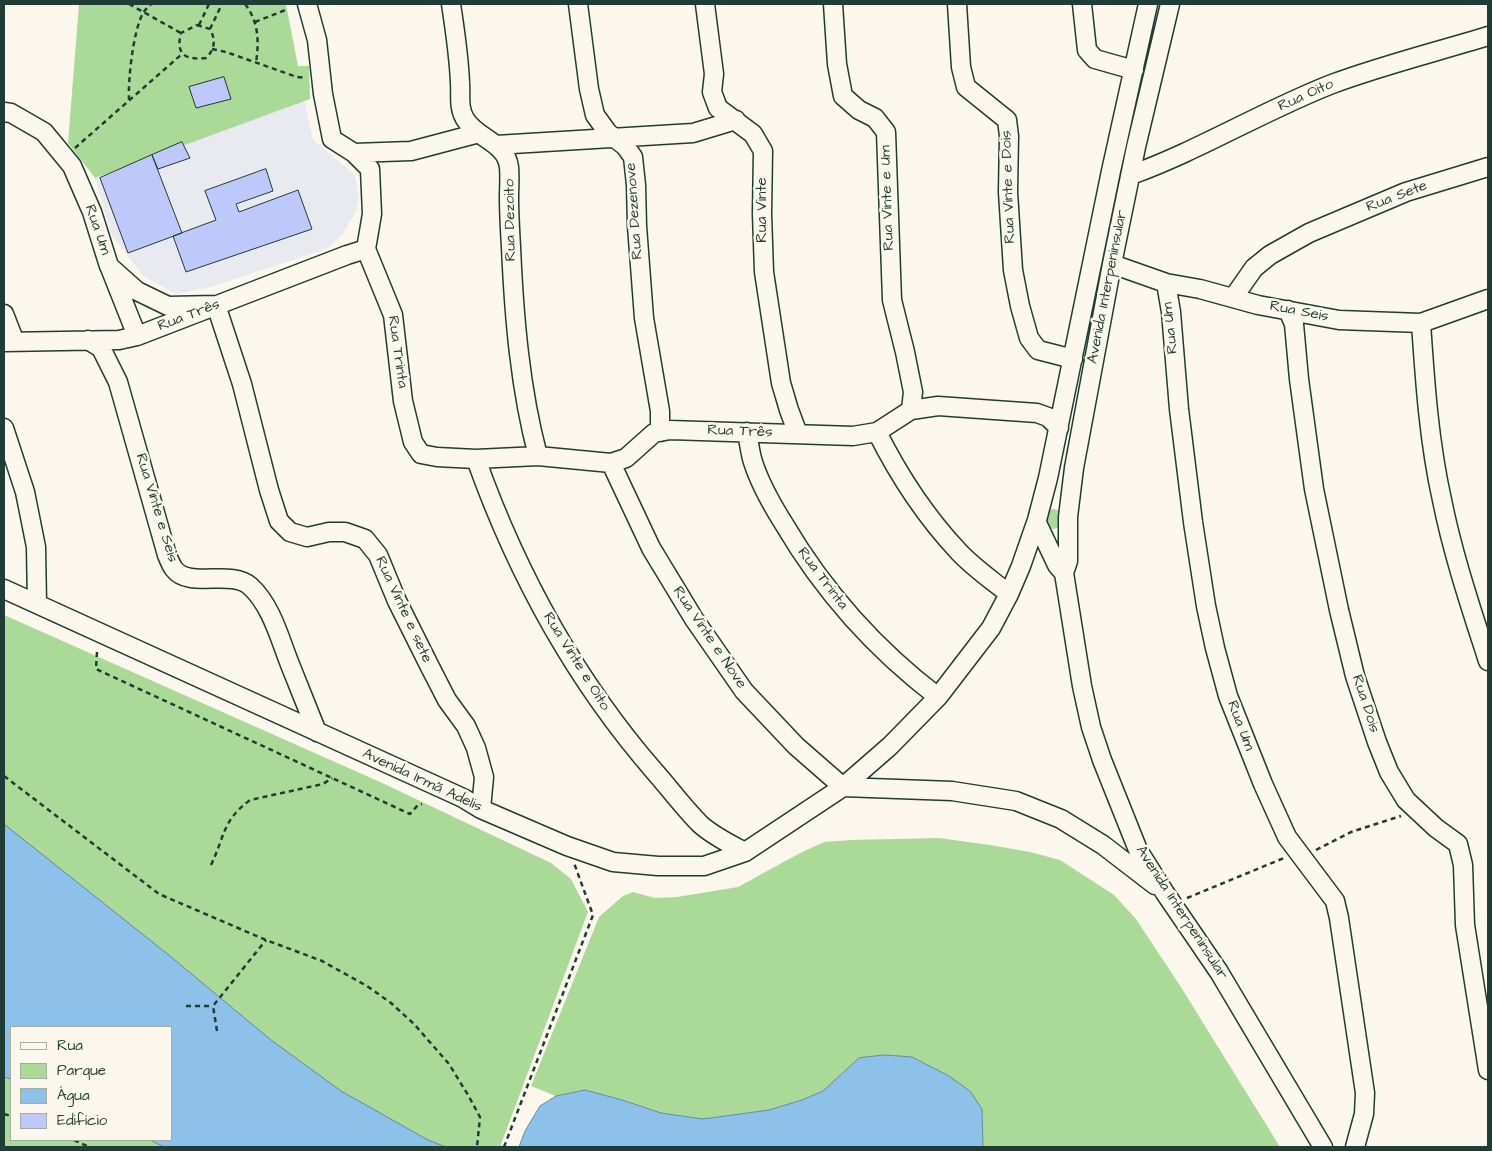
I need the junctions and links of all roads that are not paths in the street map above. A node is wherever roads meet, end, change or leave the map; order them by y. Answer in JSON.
{"nodes":[{"id":1,"x":307,"y":4,"type":"edge"},
{"id":2,"x":451,"y":4,"type":"edge"},
{"id":3,"x":578,"y":4,"type":"edge"},
{"id":4,"x":705,"y":4,"type":"edge"},
{"id":5,"x":833,"y":4,"type":"edge"},
{"id":6,"x":957,"y":4,"type":"edge"},
{"id":7,"x":1082,"y":4,"type":"edge"},
{"id":8,"x":1148,"y":4,"type":"edge"},
{"id":9,"x":1170,"y":4,"type":"edge"},
{"id":10,"x":1488,"y":36,"type":"edge"},
{"id":11,"x":1134,"y":70,"type":"junction"},
{"id":12,"x":4,"y":112,"type":"edge"},
{"id":13,"x":736,"y":120,"type":"junction"},
{"id":14,"x":479,"y":134,"type":"junction"},
{"id":15,"x":614,"y":137,"type":"junction"},
{"id":16,"x":496,"y":145,"type":"junction"},
{"id":17,"x":354,"y":153,"type":"junction"},
{"id":18,"x":1488,"y":167,"type":"edge"},
{"id":19,"x":1130,"y":175,"type":"junction"},
{"id":20,"x":366,"y":249,"type":"junction"},
{"id":21,"x":1112,"y":264,"type":"junction"},
{"id":22,"x":109,"y":266,"type":"junction"},
{"id":23,"x":1166,"y":283,"type":"junction"},
{"id":24,"x":1233,"y":298,"type":"junction"},
{"id":25,"x":1488,"y":300,"type":"edge"},
{"id":26,"x":216,"y":305,"type":"junction"},
{"id":27,"x":1288,"y":310,"type":"junction"},
{"id":28,"x":4,"y":314,"type":"edge"},
{"id":29,"x":1421,"y":323,"type":"junction"},
{"id":30,"x":137,"y":336,"type":"junction"},
{"id":31,"x":88,"y":340,"type":"junction"},
{"id":32,"x":9,"y":342,"type":"edge"},
{"id":33,"x":1073,"y":359,"type":"junction"},
{"id":34,"x":911,"y":410,"type":"junction"},
{"id":35,"x":4,"y":428,"type":"edge"},
{"id":36,"x":1059,"y":428,"type":"junction"},
{"id":37,"x":660,"y":432,"type":"junction"},
{"id":38,"x":747,"y":432,"type":"junction"},
{"id":39,"x":876,"y":432,"type":"junction"},
{"id":40,"x":798,"y":434,"type":"junction"},
{"id":41,"x":538,"y":456,"type":"junction"},
{"id":42,"x":476,"y":459,"type":"junction"},
{"id":43,"x":611,"y":462,"type":"junction"},
{"id":44,"x":1037,"y":520,"type":"junction"},
{"id":45,"x":1068,"y":520,"type":"junction"},
{"id":46,"x":1064,"y":573,"type":"junction"},
{"id":47,"x":4,"y":589,"type":"edge"},
{"id":48,"x":1009,"y":594,"type":"junction"},
{"id":49,"x":37,"y":604,"type":"junction"},
{"id":50,"x":1488,"y":661,"type":"edge"},
{"id":51,"x":938,"y":697,"type":"junction"},
{"id":52,"x":317,"y":732,"type":"junction"},
{"id":53,"x":843,"y":787,"type":"junction"},
{"id":54,"x":481,"y":809,"type":"junction"},
{"id":55,"x":745,"y":852,"type":"junction"},
{"id":56,"x":1165,"y":893,"type":"junction"},
{"id":57,"x":1488,"y":1070,"type":"edge"},
{"id":58,"x":1324,"y":1147,"type":"edge"},
{"id":59,"x":1355,"y":1147,"type":"edge"}],
"edges":[{"from":1,"to":17,"type":"street"},
{"from":2,"to":14,"type":"street","name":"Rua Dezoito"},
{"from":3,"to":15,"type":"street","name":"Rua Dezenove"},
{"from":4,"to":13,"type":"street","name":"Rua Vinte"},
{"from":5,"to":34,"type":"street","name":"Rua Vinte e Um"},
{"from":6,"to":33,"type":"street","name":"Rua Vinte e Dois"},
{"from":7,"to":11,"type":"street"},
{"from":8,"to":11,"type":"street","name":"Avenida Interpeninsular"},
{"from":9,"to":19,"type":"street","name":"Avenida Interpeninsular"},
{"from":10,"to":19,"type":"street","name":"Rua Oito"},
{"from":11,"to":33,"type":"street","name":"Avenida Interpeninsular"},
{"from":12,"to":22,"type":"street","name":"Rua Um"},
{"from":13,"to":15,"type":"street"},
{"from":13,"to":40,"type":"street","name":"Rua Vinte"},
{"from":14,"to":16,"type":"street","name":"Rua Dezoito"},
{"from":14,"to":17,"type":"street"},
{"from":15,"to":16,"type":"street"},
{"from":15,"to":37,"type":"street","name":"Rua Dezenove"},
{"from":16,"to":41,"type":"street","name":"Rua Dezoito"},
{"from":17,"to":20,"type":"street"},
{"from":18,"to":24,"type":"street","name":"Rua Sete"},
{"from":19,"to":21,"type":"street","name":"Avenida Interpeninsular"},
{"from":20,"to":26,"type":"street","name":"Rua Três"},
{"from":20,"to":42,"type":"street","name":"Rua Trinta"},
{"from":21,"to":23,"type":"street","name":"Rua Seis"},
{"from":21,"to":45,"type":"street","name":"Avenida Interpeninsular"},
{"from":22,"to":26,"type":"street","name":"Rua Um"},
{"from":22,"to":30,"type":"street"},
{"from":23,"to":24,"type":"street","name":"Rua Seis"},
{"from":23,"to":59,"type":"street","name":"Rua Um"},
{"from":24,"to":27,"type":"street","name":"Rua Seis"},
{"from":25,"to":29,"type":"street","name":"Rua Seis"},
{"from":26,"to":30,"type":"street","name":"Rua Três"},
{"from":26,"to":54,"type":"street","name":"Rua Vinte e sete"},
{"from":27,"to":29,"type":"street","name":"Rua Seis"},
{"from":27,"to":57,"type":"street","name":"Rua Dois"},
{"from":28,"to":32,"type":"street"},
{"from":29,"to":50,"type":"street"},
{"from":30,"to":31,"type":"street","name":"Rua Três"},
{"from":31,"to":32,"type":"street","name":"Rua Três"},
{"from":31,"to":52,"type":"street","name":"Rua Vinte e Seis"},
{"from":33,"to":36,"type":"street","name":"Avenida Interpeninsular"},
{"from":34,"to":36,"type":"street","name":"Rua Três"},
{"from":34,"to":39,"type":"street","name":"Rua Três"},
{"from":35,"to":49,"type":"street"},
{"from":36,"to":44,"type":"street","name":"Avenida Interpeninsular"},
{"from":37,"to":38,"type":"street","name":"Rua Três"},
{"from":37,"to":43,"type":"street"},
{"from":38,"to":40,"type":"street","name":"Rua Três"},
{"from":38,"to":51,"type":"street","name":"Rua Trinta"},
{"from":39,"to":40,"type":"street","name":"Rua Três"},
{"from":39,"to":48,"type":"street"},
{"from":41,"to":42,"type":"street"},
{"from":41,"to":43,"type":"street"},
{"from":42,"to":55,"type":"street","name":"Rua Vinte e Oito"},
{"from":43,"to":53,"type":"street","name":"Rua Vinte e Nove"},
{"from":44,"to":45,"type":"street"},
{"from":44,"to":45,"type":"street"},
{"from":44,"to":46,"type":"street","name":"Avenida Interpeninsular"},
{"from":44,"to":48,"type":"street","name":"Avenida Irmã Adelis"},
{"from":45,"to":46,"type":"street","name":"Avenida Interpeninsular"},
{"from":46,"to":56,"type":"street","name":"Avenida Interpeninsular"},
{"from":47,"to":49,"type":"street","name":"Avenida Irmã Adelis"},
{"from":48,"to":51,"type":"street","name":"Avenida Irmã Adelis"},
{"from":49,"to":52,"type":"street","name":"Avenida Irmã Adelis"},
{"from":51,"to":53,"type":"street","name":"Avenida Irmã Adelis"},
{"from":52,"to":54,"type":"street","name":"Avenida Irmã Adelis"},
{"from":53,"to":55,"type":"street","name":"Avenida Irmã Adelis"},
{"from":53,"to":56,"type":"street"},
{"from":54,"to":55,"type":"street","name":"Avenida Irmã Adelis"},
{"from":56,"to":58,"type":"street","name":"Avenida Interpeninsular"}]}
